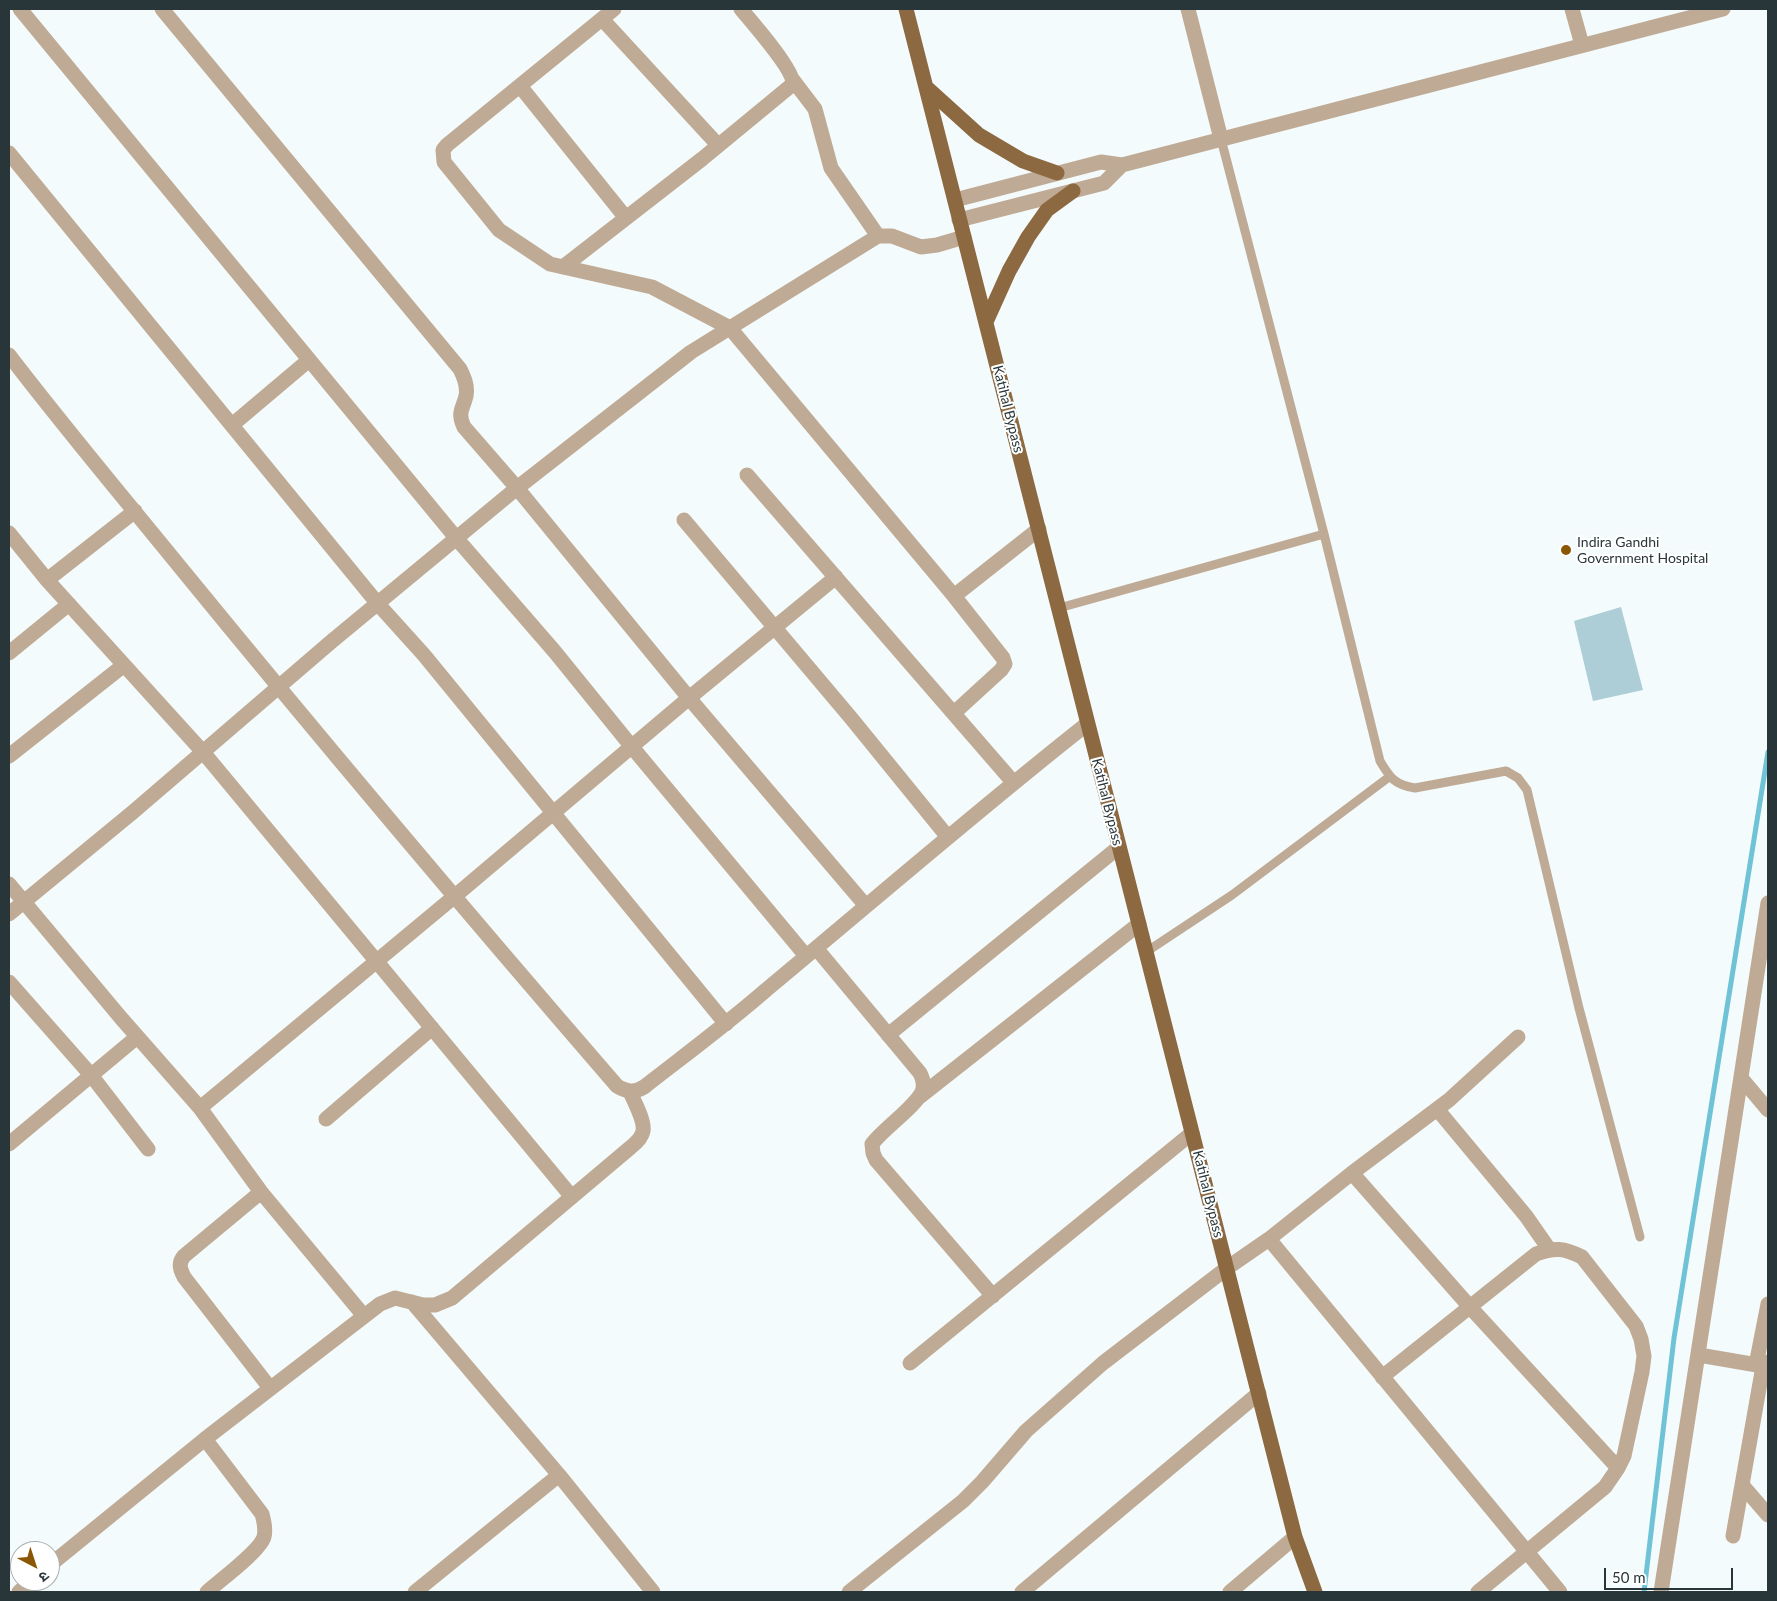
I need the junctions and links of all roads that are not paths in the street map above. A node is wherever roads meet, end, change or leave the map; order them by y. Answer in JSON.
{"nodes":[{"id":1,"x":20,"y":9,"type":"edge"},
{"id":2,"x":162,"y":9,"type":"edge"},
{"id":3,"x":614,"y":9,"type":"edge"},
{"id":4,"x":741,"y":9,"type":"edge"},
{"id":5,"x":906,"y":9,"type":"edge"},
{"id":6,"x":1188,"y":9,"type":"edge"},
{"id":7,"x":1572,"y":9,"type":"edge"},
{"id":8,"x":1723,"y":9,"type":"edge"},
{"id":9,"x":602,"y":19,"type":"junction"},
{"id":10,"x":1582,"y":46,"type":"junction"},
{"id":11,"x":793,"y":80,"type":"junction"},
{"id":12,"x":520,"y":86,"type":"junction"},
{"id":13,"x":926,"y":87,"type":"junction"},
{"id":14,"x":1221,"y":139,"type":"junction"},
{"id":15,"x":718,"y":146,"type":"junction"},
{"id":16,"x":9,"y":153,"type":"edge"},
{"id":17,"x":1122,"y":165,"type":"junction"},
{"id":18,"x":1057,"y":173,"type":"junction"},
{"id":19,"x":1073,"y":191,"type":"junction"},
{"id":20,"x":955,"y":200,"type":"junction"},
{"id":21,"x":626,"y":218,"type":"junction"},
{"id":22,"x":959,"y":220,"type":"junction"},
{"id":23,"x":878,"y":236,"type":"junction"},
{"id":24,"x":964,"y":237,"type":"junction"},
{"id":25,"x":563,"y":267,"type":"junction"},
{"id":26,"x":986,"y":322,"type":"junction"},
{"id":27,"x":730,"y":328,"type":"junction"},
{"id":28,"x":9,"y":355,"type":"edge"},
{"id":29,"x":310,"y":360,"type":"junction"},
{"id":30,"x":232,"y":425,"type":"junction"},
{"id":31,"x":748,"y":475,"type":"dead end"},
{"id":32,"x":518,"y":488,"type":"junction"},
{"id":33,"x":134,"y":511,"type":"junction"},
{"id":34,"x":684,"y":520,"type":"dead end"},
{"id":35,"x":1039,"y":530,"type":"junction"},
{"id":36,"x":9,"y":533,"type":"edge"},
{"id":37,"x":1324,"y":534,"type":"junction"},
{"id":38,"x":457,"y":539,"type":"junction"},
{"id":39,"x":14,"y":551,"type":"edge"},
{"id":40,"x":836,"y":577,"type":"junction"},
{"id":41,"x":47,"y":580,"type":"junction"},
{"id":42,"x":954,"y":596,"type":"junction"},
{"id":43,"x":69,"y":604,"type":"junction"},
{"id":44,"x":378,"y":604,"type":"junction"},
{"id":45,"x":1059,"y":608,"type":"junction"},
{"id":46,"x":774,"y":628,"type":"junction"},
{"id":47,"x":9,"y":653,"type":"edge"},
{"id":48,"x":124,"y":665,"type":"junction"},
{"id":49,"x":279,"y":688,"type":"junction"},
{"id":50,"x":689,"y":698,"type":"junction"},
{"id":51,"x":954,"y":713,"type":"junction"},
{"id":52,"x":1088,"y":724,"type":"junction"},
{"id":53,"x":632,"y":747,"type":"junction"},
{"id":54,"x":203,"y":752,"type":"junction"},
{"id":55,"x":9,"y":756,"type":"edge"},
{"id":56,"x":1389,"y":777,"type":"junction"},
{"id":57,"x":1013,"y":782,"type":"junction"},
{"id":58,"x":554,"y":813,"type":"junction"},
{"id":59,"x":947,"y":836,"type":"junction"},
{"id":60,"x":1119,"y":847,"type":"junction"},
{"id":61,"x":9,"y":884,"type":"edge"},
{"id":62,"x":455,"y":896,"type":"junction"},
{"id":63,"x":24,"y":902,"type":"junction"},
{"id":64,"x":1768,"y":903,"type":"edge"},
{"id":65,"x":866,"y":906,"type":"junction"},
{"id":66,"x":9,"y":914,"type":"edge"},
{"id":67,"x":1139,"y":924,"type":"junction"},
{"id":68,"x":811,"y":952,"type":"junction"},
{"id":69,"x":1146,"y":952,"type":"junction"},
{"id":70,"x":378,"y":962,"type":"junction"},
{"id":71,"x":9,"y":982,"type":"edge"},
{"id":72,"x":726,"y":1024,"type":"junction"},
{"id":73,"x":432,"y":1028,"type":"junction"},
{"id":74,"x":888,"y":1035,"type":"junction"},
{"id":75,"x":137,"y":1037,"type":"junction"},
{"id":76,"x":1518,"y":1037,"type":"dead end"},
{"id":77,"x":91,"y":1076,"type":"junction"},
{"id":78,"x":1742,"y":1079,"type":"junction"},
{"id":79,"x":630,"y":1092,"type":"junction"},
{"id":80,"x":917,"y":1098,"type":"junction"},
{"id":81,"x":200,"y":1108,"type":"junction"},
{"id":82,"x":1437,"y":1109,"type":"junction"},
{"id":83,"x":1768,"y":1110,"type":"edge"},
{"id":84,"x":326,"y":1119,"type":"dead end"},
{"id":85,"x":1192,"y":1133,"type":"junction"},
{"id":86,"x":9,"y":1144,"type":"edge"},
{"id":87,"x":148,"y":1149,"type":"dead end"},
{"id":88,"x":1352,"y":1172,"type":"junction"},
{"id":89,"x":261,"y":1192,"type":"junction"},
{"id":90,"x":572,"y":1197,"type":"junction"},
{"id":91,"x":1640,"y":1237,"type":"dead end"},
{"id":92,"x":1269,"y":1239,"type":"junction"},
{"id":93,"x":1549,"y":1249,"type":"junction"},
{"id":94,"x":1227,"y":1268,"type":"junction"},
{"id":95,"x":993,"y":1296,"type":"junction"},
{"id":96,"x":412,"y":1302,"type":"junction"},
{"id":97,"x":1768,"y":1304,"type":"edge"},
{"id":98,"x":1470,"y":1307,"type":"junction"},
{"id":99,"x":364,"y":1316,"type":"junction"},
{"id":100,"x":1699,"y":1355,"type":"junction"},
{"id":101,"x":910,"y":1363,"type":"dead end"},
{"id":102,"x":1764,"y":1367,"type":"edge"},
{"id":103,"x":1382,"y":1377,"type":"junction"},
{"id":104,"x":270,"y":1388,"type":"junction"},
{"id":105,"x":1259,"y":1393,"type":"junction"},
{"id":106,"x":205,"y":1440,"type":"junction"},
{"id":107,"x":1618,"y":1468,"type":"junction"},
{"id":108,"x":559,"y":1475,"type":"junction"},
{"id":109,"x":1742,"y":1485,"type":"junction"},
{"id":110,"x":1768,"y":1515,"type":"edge"},
{"id":111,"x":1733,"y":1536,"type":"dead end"},
{"id":112,"x":1295,"y":1537,"type":"junction"},
{"id":113,"x":1526,"y":1553,"type":"junction"},
{"id":114,"x":60,"y":1557,"type":"edge"},
{"id":115,"x":651,"y":1591,"type":"edge"},
{"id":116,"x":207,"y":1592,"type":"edge"},
{"id":117,"x":415,"y":1592,"type":"edge"},
{"id":118,"x":849,"y":1592,"type":"edge"},
{"id":119,"x":1022,"y":1592,"type":"edge"},
{"id":120,"x":1230,"y":1592,"type":"edge"},
{"id":121,"x":1315,"y":1592,"type":"edge"},
{"id":122,"x":1478,"y":1592,"type":"edge"},
{"id":123,"x":1560,"y":1592,"type":"edge"},
{"id":124,"x":1661,"y":1592,"type":"edge"}],
"edges":[{"from":1,"to":29,"type":"street"},
{"from":2,"to":32,"type":"street"},
{"from":3,"to":9,"type":"street"},
{"from":4,"to":11,"type":"street"},
{"from":5,"to":13,"type":"main road","name":"Katihal Bypass"},
{"from":6,"to":14,"type":"street"},
{"from":7,"to":10,"type":"street"},
{"from":8,"to":10,"type":"street"},
{"from":9,"to":12,"type":"street"},
{"from":9,"to":15,"type":"street"},
{"from":10,"to":14,"type":"street"},
{"from":11,"to":15,"type":"street"},
{"from":11,"to":23,"type":"street"},
{"from":12,"to":21,"type":"street"},
{"from":12,"to":25,"type":"street"},
{"from":13,"to":18,"type":"main road"},
{"from":13,"to":20,"type":"main road","name":"Katihal Bypass"},
{"from":14,"to":17,"type":"street"},
{"from":14,"to":37,"type":"lane"},
{"from":15,"to":21,"type":"street"},
{"from":16,"to":30,"type":"street"},
{"from":17,"to":18,"type":"street"},
{"from":17,"to":19,"type":"street"},
{"from":18,"to":20,"type":"street"},
{"from":19,"to":22,"type":"street"},
{"from":19,"to":26,"type":"main road"},
{"from":20,"to":22,"type":"main road","name":"Katihal Bypass"},
{"from":21,"to":25,"type":"street"},
{"from":22,"to":24,"type":"main road","name":"Katihal Bypass"},
{"from":23,"to":24,"type":"street"},
{"from":23,"to":27,"type":"street"},
{"from":24,"to":26,"type":"main road","name":"Katihal Bypass"},
{"from":25,"to":27,"type":"street"},
{"from":26,"to":35,"type":"main road","name":"Katihal Bypass"},
{"from":27,"to":32,"type":"street"},
{"from":27,"to":42,"type":"street"},
{"from":28,"to":33,"type":"street"},
{"from":29,"to":30,"type":"street"},
{"from":29,"to":38,"type":"street"},
{"from":30,"to":44,"type":"street"},
{"from":31,"to":40,"type":"street"},
{"from":32,"to":38,"type":"street"},
{"from":32,"to":50,"type":"street"},
{"from":33,"to":41,"type":"street"},
{"from":33,"to":49,"type":"street"},
{"from":34,"to":46,"type":"street"},
{"from":35,"to":42,"type":"street"},
{"from":35,"to":45,"type":"main road","name":"Katihal Bypass"},
{"from":36,"to":39,"type":"street"},
{"from":37,"to":45,"type":"lane"},
{"from":37,"to":56,"type":"lane"},
{"from":38,"to":44,"type":"street"},
{"from":38,"to":53,"type":"street"},
{"from":39,"to":41,"type":"street"},
{"from":40,"to":46,"type":"street"},
{"from":40,"to":51,"type":"street"},
{"from":41,"to":43,"type":"street"},
{"from":42,"to":51,"type":"street"},
{"from":43,"to":47,"type":"street"},
{"from":43,"to":48,"type":"street"},
{"from":44,"to":49,"type":"street"},
{"from":44,"to":58,"type":"street"},
{"from":45,"to":52,"type":"main road","name":"Katihal Bypass"},
{"from":46,"to":50,"type":"street"},
{"from":46,"to":59,"type":"street"},
{"from":48,"to":54,"type":"street"},
{"from":48,"to":55,"type":"street"},
{"from":49,"to":54,"type":"street"},
{"from":49,"to":62,"type":"street"},
{"from":50,"to":53,"type":"street"},
{"from":50,"to":65,"type":"street"},
{"from":51,"to":57,"type":"street"},
{"from":52,"to":57,"type":"street"},
{"from":52,"to":60,"type":"main road","name":"Katihal Bypass"},
{"from":53,"to":58,"type":"street"},
{"from":53,"to":68,"type":"street"},
{"from":54,"to":63,"type":"street"},
{"from":54,"to":70,"type":"street"},
{"from":56,"to":69,"type":"lane"},
{"from":56,"to":91,"type":"lane"},
{"from":57,"to":59,"type":"street"},
{"from":58,"to":62,"type":"street"},
{"from":58,"to":72,"type":"street"},
{"from":59,"to":65,"type":"street"},
{"from":60,"to":67,"type":"main road","name":"Katihal Bypass"},
{"from":60,"to":74,"type":"street"},
{"from":61,"to":63,"type":"street"},
{"from":62,"to":70,"type":"street"},
{"from":62,"to":79,"type":"street"},
{"from":63,"to":66,"type":"street"},
{"from":63,"to":75,"type":"street"},
{"from":64,"to":78,"type":"street"},
{"from":65,"to":68,"type":"street"},
{"from":67,"to":69,"type":"main road","name":"Katihal Bypass"},
{"from":67,"to":80,"type":"street"},
{"from":68,"to":72,"type":"street"},
{"from":68,"to":74,"type":"street"},
{"from":69,"to":85,"type":"main road","name":"Katihal Bypass"},
{"from":70,"to":73,"type":"street"},
{"from":70,"to":81,"type":"street"},
{"from":71,"to":77,"type":"street"},
{"from":72,"to":79,"type":"street"},
{"from":73,"to":84,"type":"street"},
{"from":73,"to":90,"type":"street"},
{"from":74,"to":80,"type":"street"},
{"from":75,"to":77,"type":"street"},
{"from":75,"to":81,"type":"street"},
{"from":76,"to":82,"type":"street"},
{"from":77,"to":86,"type":"street"},
{"from":77,"to":87,"type":"street"},
{"from":78,"to":83,"type":"street"},
{"from":78,"to":100,"type":"street"},
{"from":79,"to":90,"type":"street"},
{"from":80,"to":95,"type":"street"},
{"from":81,"to":89,"type":"street"},
{"from":82,"to":88,"type":"street"},
{"from":82,"to":93,"type":"street"},
{"from":85,"to":94,"type":"main road","name":"Katihal Bypass"},
{"from":85,"to":95,"type":"street"},
{"from":88,"to":92,"type":"street"},
{"from":88,"to":98,"type":"street"},
{"from":89,"to":99,"type":"street"},
{"from":89,"to":104,"type":"street"},
{"from":90,"to":96,"type":"street"},
{"from":92,"to":94,"type":"street"},
{"from":92,"to":103,"type":"street"},
{"from":93,"to":98,"type":"street"},
{"from":93,"to":107,"type":"street"},
{"from":94,"to":105,"type":"main road","name":"Katihal Bypass"},
{"from":94,"to":118,"type":"street"},
{"from":95,"to":101,"type":"street"},
{"from":96,"to":99,"type":"street"},
{"from":96,"to":108,"type":"street"},
{"from":97,"to":102,"type":"street"},
{"from":98,"to":103,"type":"street"},
{"from":98,"to":107,"type":"street"},
{"from":99,"to":104,"type":"street"},
{"from":100,"to":102,"type":"street"},
{"from":100,"to":124,"type":"street"},
{"from":102,"to":109,"type":"street"},
{"from":103,"to":113,"type":"street"},
{"from":104,"to":106,"type":"street"},
{"from":105,"to":112,"type":"main road","name":"Katihal Bypass"},
{"from":105,"to":119,"type":"street"},
{"from":106,"to":114,"type":"street"},
{"from":106,"to":116,"type":"street"},
{"from":107,"to":113,"type":"street"},
{"from":108,"to":115,"type":"street"},
{"from":108,"to":117,"type":"street"},
{"from":109,"to":110,"type":"street"},
{"from":109,"to":111,"type":"street"},
{"from":112,"to":120,"type":"street"},
{"from":112,"to":121,"type":"main road","name":"Katihal Bypass"},
{"from":113,"to":122,"type":"street"},
{"from":113,"to":123,"type":"street"}]}
